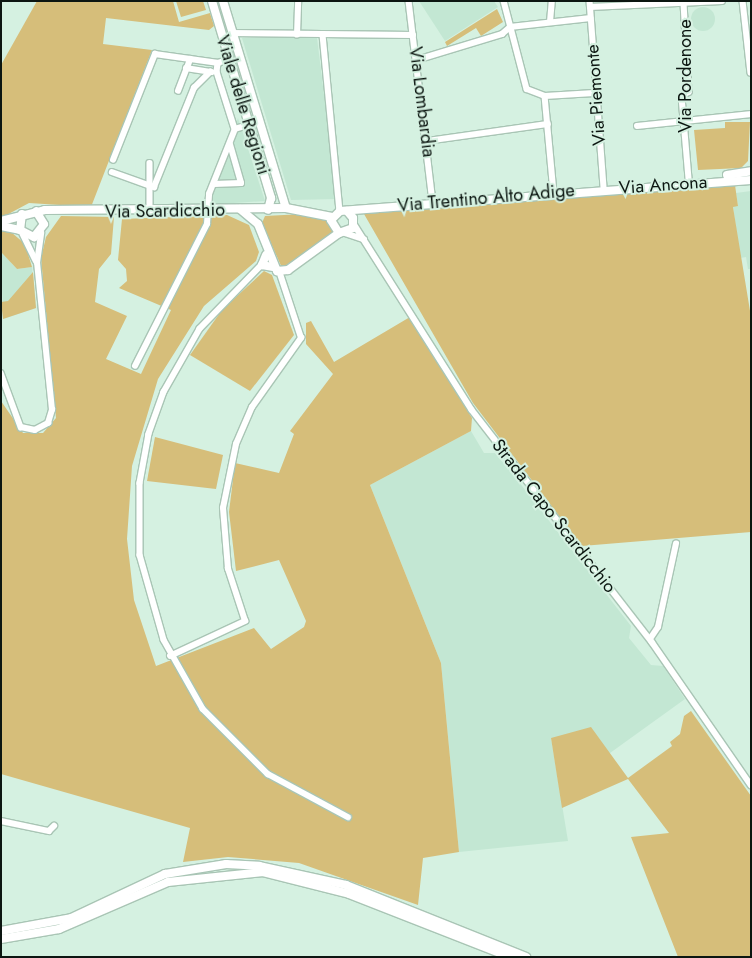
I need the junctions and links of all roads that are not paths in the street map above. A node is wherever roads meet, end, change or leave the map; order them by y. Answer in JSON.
{"nodes":[{"id":1,"x":212,"y":1,"type":"edge"},
{"id":2,"x":223,"y":1,"type":"edge"},
{"id":3,"x":298,"y":1,"type":"edge"},
{"id":4,"x":409,"y":1,"type":"edge"},
{"id":5,"x":504,"y":1,"type":"edge"},
{"id":6,"x":552,"y":1,"type":"edge"},
{"id":7,"x":722,"y":1,"type":"edge"},
{"id":8,"x":736,"y":1,"type":"edge"},
{"id":9,"x":743,"y":1,"type":"edge"},
{"id":10,"x":709,"y":2,"type":"edge"},
{"id":11,"x":658,"y":3,"type":"edge"},
{"id":12,"x":684,"y":3,"type":"junction"},
{"id":13,"x":590,"y":4,"type":"edge"},
{"id":14,"x":744,"y":9,"type":"junction"},
{"id":15,"x":590,"y":18,"type":"junction"},
{"id":16,"x":550,"y":22,"type":"junction"},
{"id":17,"x":510,"y":27,"type":"junction"},
{"id":18,"x":231,"y":33,"type":"junction"},
{"id":19,"x":298,"y":35,"type":"junction"},
{"id":20,"x":323,"y":35,"type":"junction"},
{"id":21,"x":413,"y":35,"type":"junction"},
{"id":22,"x":221,"y":36,"type":"junction"},
{"id":23,"x":190,"y":59,"type":"junction"},
{"id":24,"x":229,"y":59,"type":"junction"},
{"id":25,"x":417,"y":60,"type":"junction"},
{"id":26,"x":218,"y":63,"type":"junction"},
{"id":27,"x":186,"y":68,"type":"junction"},
{"id":28,"x":210,"y":72,"type":"junction"},
{"id":29,"x":217,"y":72,"type":"junction"},
{"id":30,"x":751,"y":73,"type":"edge"},
{"id":31,"x":178,"y":91,"type":"dead end"},
{"id":32,"x":594,"y":93,"type":"junction"},
{"id":33,"x":545,"y":96,"type":"junction"},
{"id":34,"x":751,"y":114,"type":"edge"},
{"id":35,"x":684,"y":120,"type":"junction"},
{"id":36,"x":548,"y":124,"type":"junction"},
{"id":37,"x":249,"y":125,"type":"junction"},
{"id":38,"x":637,"y":126,"type":"dead end"},
{"id":39,"x":235,"y":129,"type":"junction"},
{"id":40,"x":427,"y":141,"type":"junction"},
{"id":41,"x":230,"y":145,"type":"junction"},
{"id":42,"x":113,"y":160,"type":"dead end"},
{"id":43,"x":150,"y":163,"type":"dead end"},
{"id":44,"x":751,"y":171,"type":"edge"},
{"id":45,"x":112,"y":172,"type":"dead end"},
{"id":46,"x":688,"y":179,"type":"junction"},
{"id":47,"x":751,"y":180,"type":"edge"},
{"id":48,"x":214,"y":184,"type":"junction"},
{"id":49,"x":150,"y":187,"type":"junction"},
{"id":50,"x":604,"y":189,"type":"junction"},
{"id":51,"x":554,"y":193,"type":"junction"},
{"id":52,"x":433,"y":203,"type":"junction"},
{"id":53,"x":286,"y":208,"type":"junction"},
{"id":54,"x":368,"y":208,"type":"junction"},
{"id":55,"x":240,"y":209,"type":"junction"},
{"id":56,"x":210,"y":210,"type":"junction"},
{"id":57,"x":268,"y":210,"type":"junction"},
{"id":58,"x":36,"y":211,"type":"junction"},
{"id":59,"x":150,"y":211,"type":"junction"},
{"id":60,"x":343,"y":211,"type":"junction"},
{"id":61,"x":63,"y":213,"type":"junction"},
{"id":62,"x":22,"y":214,"type":"junction"},
{"id":63,"x":332,"y":217,"type":"junction"},
{"id":64,"x":1,"y":221,"type":"edge"},
{"id":65,"x":354,"y":221,"type":"junction"},
{"id":66,"x":44,"y":224,"type":"junction"},
{"id":67,"x":258,"y":224,"type":"junction"},
{"id":68,"x":1,"y":226,"type":"edge"},
{"id":69,"x":21,"y":232,"type":"junction"},
{"id":70,"x":41,"y":233,"type":"junction"},
{"id":71,"x":342,"y":233,"type":"junction"},
{"id":72,"x":366,"y":240,"type":"junction"},
{"id":73,"x":266,"y":255,"type":"junction"},
{"id":74,"x":36,"y":263,"type":"junction"},
{"id":75,"x":262,"y":265,"type":"junction"},
{"id":76,"x":275,"y":269,"type":"junction"},
{"id":77,"x":135,"y":366,"type":"dead end"},
{"id":78,"x":1,"y":373,"type":"edge"},
{"id":79,"x":4,"y":392,"type":"edge"},
{"id":80,"x":676,"y":544,"type":"dead end"},
{"id":81,"x":650,"y":640,"type":"junction"},
{"id":82,"x":170,"y":656,"type":"junction"},
{"id":83,"x":751,"y":785,"type":"edge"},
{"id":84,"x":348,"y":817,"type":"dead end"},
{"id":85,"x":1,"y":821,"type":"edge"},
{"id":86,"x":54,"y":826,"type":"dead end"},
{"id":87,"x":1,"y":931,"type":"edge"},
{"id":88,"x":1,"y":939,"type":"edge"},
{"id":89,"x":510,"y":957,"type":"edge"},
{"id":90,"x":526,"y":957,"type":"edge"}],
"edges":[{"from":1,"to":22,"type":"street","name":"Viale delle Regioni"},
{"from":2,"to":18,"type":"street","name":"Viale delle Regioni"},
{"from":3,"to":19,"type":"street"},
{"from":4,"to":21,"type":"street","name":"Via Lombardia"},
{"from":5,"to":17,"type":"street"},
{"from":6,"to":16,"type":"street"},
{"from":7,"to":10,"type":"street"},
{"from":8,"to":14,"type":"street"},
{"from":9,"to":14,"type":"street"},
{"from":10,"to":12,"type":"street"},
{"from":11,"to":12,"type":"street"},
{"from":11,"to":13,"type":"street"},
{"from":12,"to":35,"type":"street","name":"Via Pordenone"},
{"from":13,"to":15,"type":"street","name":"Via Piemonte"},
{"from":14,"to":30,"type":"street"},
{"from":15,"to":16,"type":"street"},
{"from":15,"to":32,"type":"street","name":"Via Piemonte"},
{"from":16,"to":17,"type":"street"},
{"from":17,"to":25,"type":"street"},
{"from":17,"to":33,"type":"street"},
{"from":18,"to":19,"type":"street"},
{"from":18,"to":22,"type":"street"},
{"from":18,"to":53,"type":"street","name":"Viale delle Regioni"},
{"from":19,"to":20,"type":"street"},
{"from":20,"to":21,"type":"street"},
{"from":20,"to":60,"type":"street"},
{"from":21,"to":25,"type":"street","name":"Via Lombardia"},
{"from":22,"to":24,"type":"street","name":"Viale delle Regioni"},
{"from":23,"to":26,"type":"street"},
{"from":23,"to":27,"type":"street"},
{"from":23,"to":42,"type":"street"},
{"from":24,"to":26,"type":"street"},
{"from":24,"to":37,"type":"street","name":"Viale delle Regioni"},
{"from":25,"to":40,"type":"street","name":"Via Lombardia"},
{"from":26,"to":29,"type":"street"},
{"from":27,"to":28,"type":"street"},
{"from":27,"to":31,"type":"street"},
{"from":28,"to":29,"type":"street"},
{"from":28,"to":49,"type":"street"},
{"from":29,"to":39,"type":"street"},
{"from":32,"to":33,"type":"street"},
{"from":32,"to":50,"type":"street","name":"Via Piemonte"},
{"from":33,"to":36,"type":"street"},
{"from":34,"to":35,"type":"street"},
{"from":35,"to":38,"type":"street"},
{"from":35,"to":46,"type":"street","name":"Via Pordenone"},
{"from":36,"to":40,"type":"street"},
{"from":36,"to":51,"type":"street"},
{"from":37,"to":39,"type":"street"},
{"from":37,"to":57,"type":"street","name":"Viale delle Regioni"},
{"from":39,"to":41,"type":"street"},
{"from":40,"to":52,"type":"street","name":"Via Lombardia"},
{"from":41,"to":48,"type":"street"},
{"from":41,"to":48,"type":"street"},
{"from":43,"to":49,"type":"street"},
{"from":44,"to":46,"type":"street","name":"Via Ancona"},
{"from":45,"to":49,"type":"street"},
{"from":46,"to":50,"type":"street","name":"Via Ancona"},
{"from":47,"to":50,"type":"street","name":"Via Ancona"},
{"from":48,"to":56,"type":"street"},
{"from":49,"to":59,"type":"street"},
{"from":50,"to":51,"type":"street","name":"Via Trentino Alto Adige"},
{"from":51,"to":52,"type":"street","name":"Via Trentino Alto Adige"},
{"from":52,"to":54,"type":"street","name":"Via Trentino Alto Adige"},
{"from":53,"to":57,"type":"street"},
{"from":53,"to":63,"type":"street"},
{"from":54,"to":60,"type":"street","name":"Via Trentino Alto Adige"},
{"from":54,"to":65,"type":"street"},
{"from":55,"to":56,"type":"street","name":"Via Scardicchio"},
{"from":55,"to":57,"type":"street","name":"Via Scardicchio"},
{"from":55,"to":67,"type":"street"},
{"from":56,"to":59,"type":"street","name":"Via Scardicchio"},
{"from":56,"to":77,"type":"street"},
{"from":57,"to":67,"type":"street"},
{"from":58,"to":61,"type":"street","name":"Via Scardicchio"},
{"from":58,"to":62,"type":"street","name":"Via Scardicchio"},
{"from":58,"to":66,"type":"street"},
{"from":59,"to":61,"type":"street","name":"Via Scardicchio"},
{"from":60,"to":63,"type":"street"},
{"from":60,"to":65,"type":"street"},
{"from":61,"to":66,"type":"street","name":"Via Scardicchio"},
{"from":62,"to":64,"type":"street","name":"Via Scardicchio"},
{"from":62,"to":69,"type":"street"},
{"from":63,"to":71,"type":"street"},
{"from":65,"to":71,"type":"street"},
{"from":65,"to":72,"type":"street","name":"Strada Capo Scardicchio"},
{"from":66,"to":70,"type":"street"},
{"from":67,"to":73,"type":"street"},
{"from":68,"to":69,"type":"street"},
{"from":69,"to":70,"type":"street"},
{"from":69,"to":74,"type":"street"},
{"from":70,"to":74,"type":"street"},
{"from":71,"to":72,"type":"street"},
{"from":71,"to":76,"type":"street"},
{"from":72,"to":81,"type":"street","name":"Strada Capo Scardicchio"},
{"from":73,"to":75,"type":"street"},
{"from":73,"to":76,"type":"street"},
{"from":74,"to":79,"type":"street"},
{"from":75,"to":76,"type":"street"},
{"from":75,"to":82,"type":"street"},
{"from":76,"to":82,"type":"street"},
{"from":78,"to":79,"type":"street"},
{"from":80,"to":81,"type":"street"},
{"from":81,"to":83,"type":"street","name":"Strada Capo Scardicchio"},
{"from":82,"to":84,"type":"street"},
{"from":85,"to":86,"type":"street"},
{"from":87,"to":90,"type":"street"},
{"from":88,"to":89,"type":"street"}]}
